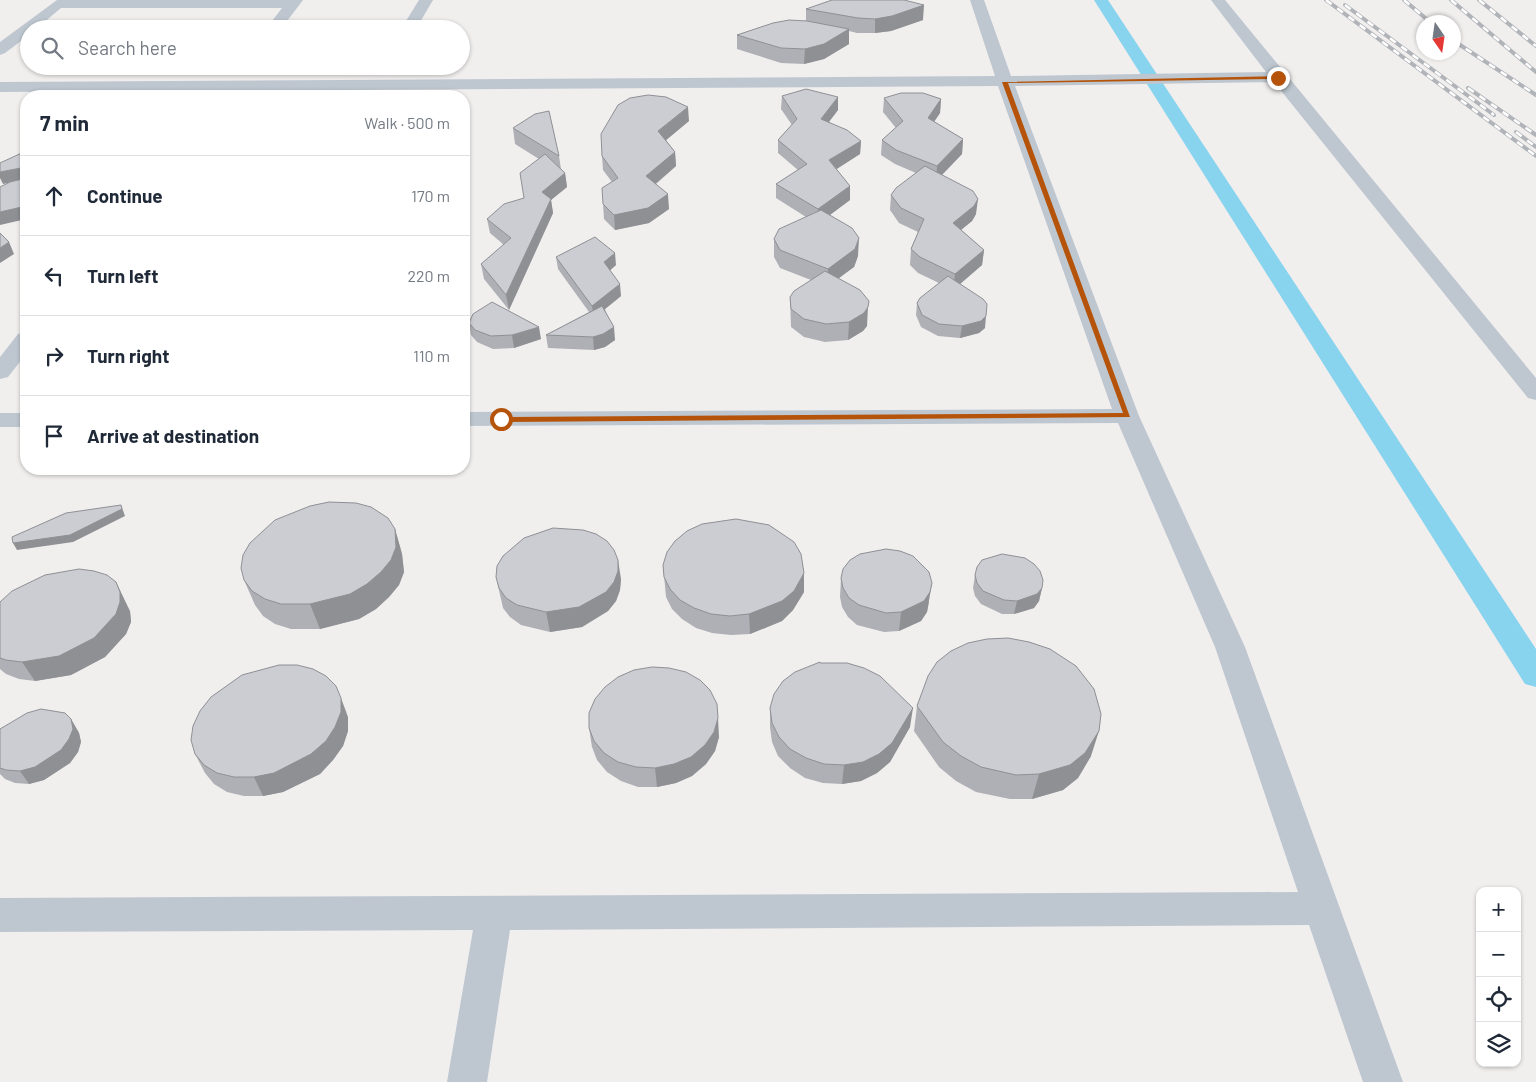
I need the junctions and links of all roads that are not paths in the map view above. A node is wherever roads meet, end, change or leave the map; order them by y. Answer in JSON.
{"nodes":[{"id":1,"x":426,"y":0,"type":"edge"},
{"id":2,"x":977,"y":0,"type":"edge"},
{"id":3,"x":1218,"y":0,"type":"edge"},
{"id":4,"x":60,"y":2,"type":"edge"},
{"id":5,"x":295,"y":2,"type":"edge"},
{"id":6,"x":38,"y":20,"type":"edge"},
{"id":7,"x":280,"y":20,"type":"edge"},
{"id":8,"x":414,"y":20,"type":"edge"},
{"id":9,"x":20,"y":34,"type":"edge"},
{"id":10,"x":0,"y":50,"type":"edge"},
{"id":11,"x":61,"y":75,"type":"edge"},
{"id":12,"x":380,"y":75,"type":"edge"},
{"id":13,"x":1278,"y":78,"type":"junction"},
{"id":14,"x":1005,"y":82,"type":"junction"},
{"id":15,"x":374,"y":84,"type":"junction"},
{"id":16,"x":228,"y":85,"type":"edge"},
{"id":17,"x":0,"y":87,"type":"edge"},
{"id":18,"x":45,"y":87,"type":"junction"},
{"id":19,"x":20,"y":347,"type":"edge"},
{"id":20,"x":0,"y":372,"type":"edge"},
{"id":21,"x":1536,"y":393,"type":"edge"},
{"id":22,"x":1127,"y":416,"type":"junction"},
{"id":23,"x":0,"y":420,"type":"edge"},
{"id":24,"x":20,"y":420,"type":"edge"},
{"id":25,"x":470,"y":420,"type":"edge"},
{"id":26,"x":1323,"y":908,"type":"junction"},
{"id":27,"x":494,"y":913,"type":"junction"},
{"id":28,"x":0,"y":915,"type":"edge"},
{"id":29,"x":467,"y":1082,"type":"edge"},
{"id":30,"x":1383,"y":1082,"type":"edge"}],
"edges":[{"from":1,"to":8,"type":"street"},
{"from":2,"to":14,"type":"street"},
{"from":3,"to":13,"type":"street"},
{"from":4,"to":5,"type":"street"},
{"from":4,"to":6,"type":"street"},
{"from":5,"to":7,"type":"street"},
{"from":9,"to":10,"type":"street"},
{"from":11,"to":18,"type":"street"},
{"from":12,"to":15,"type":"street"},
{"from":13,"to":14,"type":"street"},
{"from":13,"to":21,"type":"street"},
{"from":14,"to":15,"type":"street"},
{"from":14,"to":22,"type":"street"},
{"from":15,"to":16,"type":"street"},
{"from":16,"to":18,"type":"street"},
{"from":17,"to":18,"type":"street"},
{"from":19,"to":20,"type":"street"},
{"from":22,"to":25,"type":"street"},
{"from":22,"to":26,"type":"street"},
{"from":23,"to":24,"type":"street"},
{"from":26,"to":27,"type":"street"},
{"from":26,"to":30,"type":"street"},
{"from":27,"to":28,"type":"street"},
{"from":27,"to":29,"type":"street"}]}
